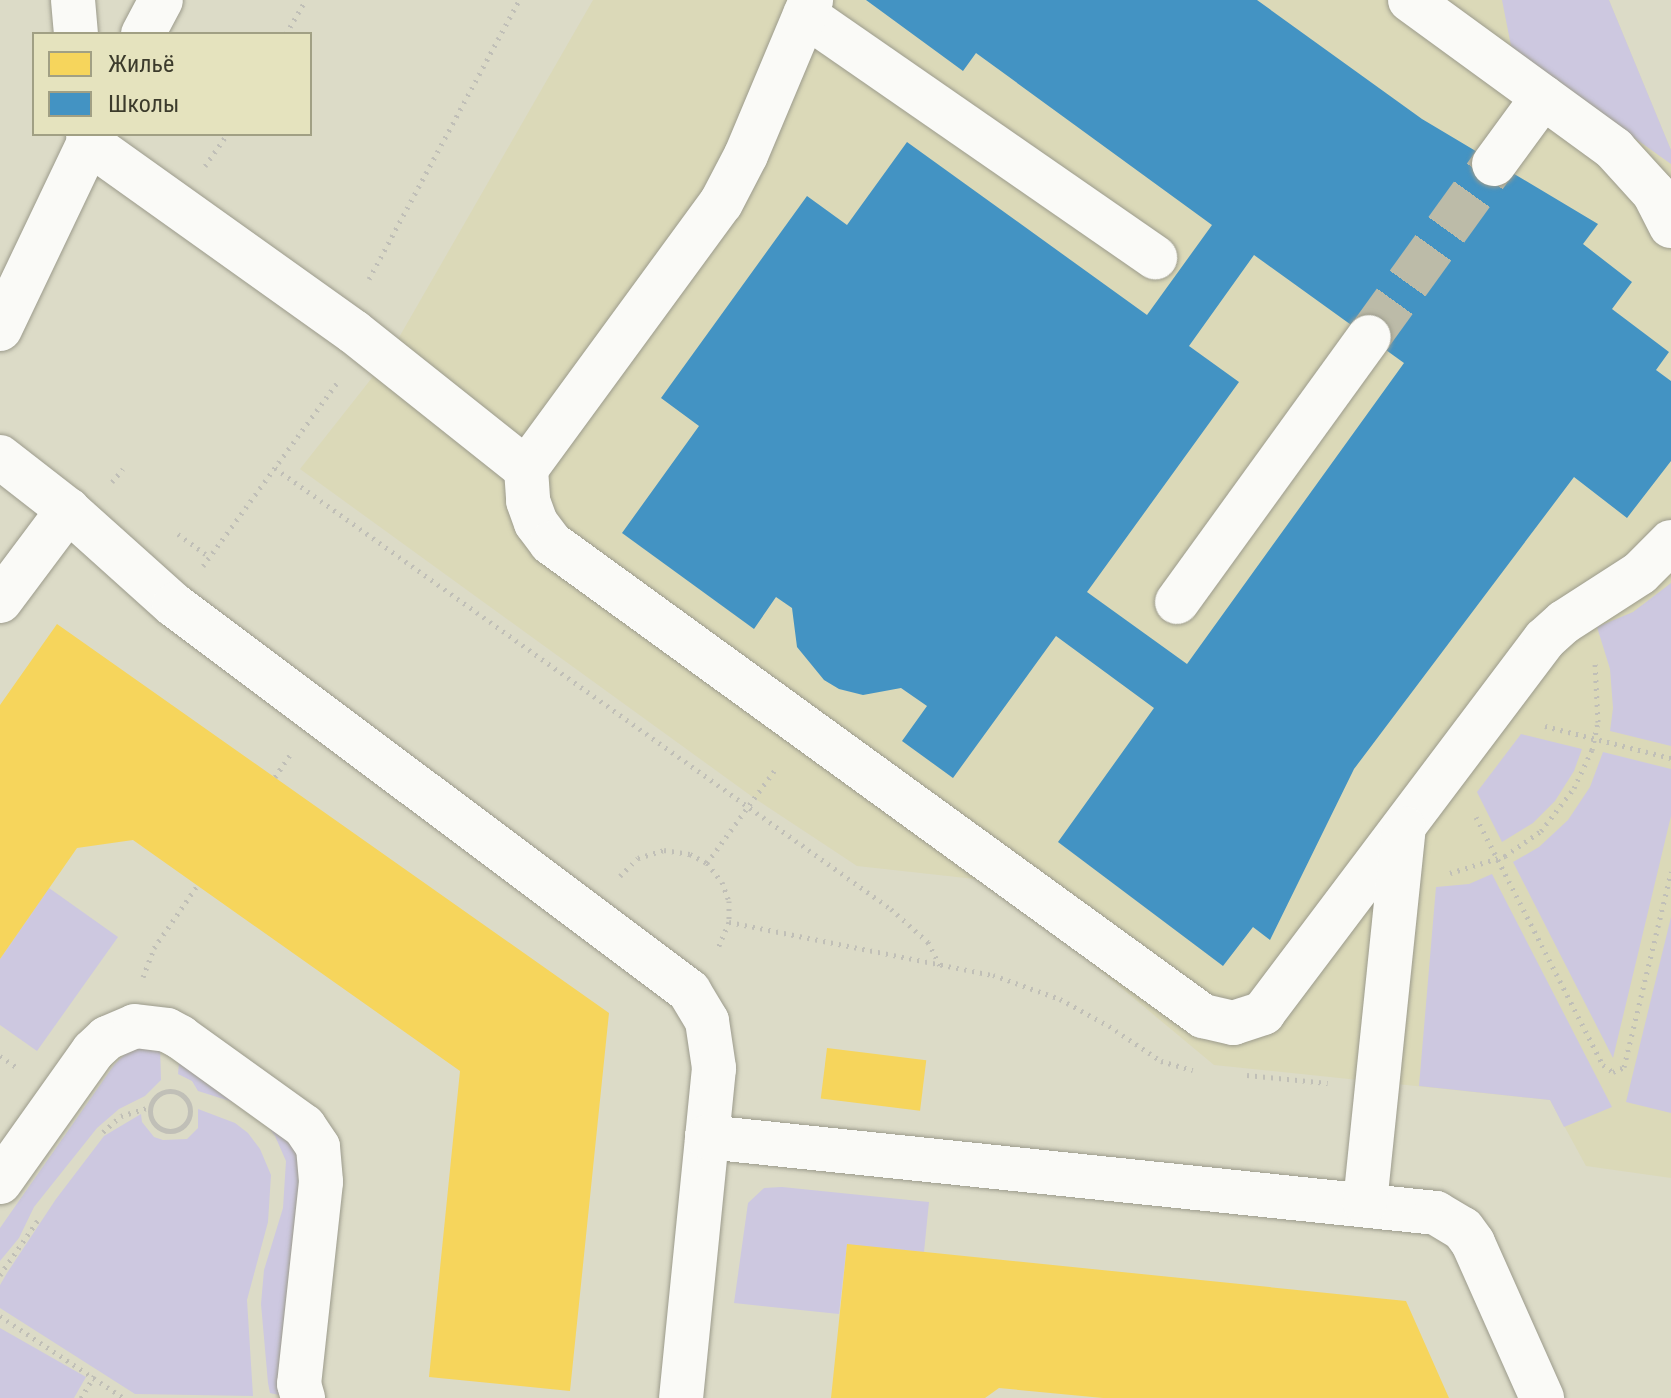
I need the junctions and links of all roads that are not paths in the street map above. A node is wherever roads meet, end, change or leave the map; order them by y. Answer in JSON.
{"nodes":[{"id":1,"x":73,"y":0,"type":"edge"},
{"id":2,"x":161,"y":0,"type":"edge"},
{"id":3,"x":1410,"y":0,"type":"edge"},
{"id":4,"x":808,"y":7,"type":"edge"},
{"id":5,"x":76,"y":32,"type":"edge"},
{"id":6,"x":144,"y":32,"type":"edge"},
{"id":7,"x":1543,"y":97,"type":"junction"},
{"id":8,"x":90,"y":137,"type":"edge"},
{"id":9,"x":1494,"y":164,"type":"tunnel mouth"},
{"id":10,"x":1671,"y":226,"type":"edge"},
{"id":11,"x":1155,"y":257,"type":"dead end"},
{"id":12,"x":0,"y":329,"type":"edge"},
{"id":13,"x":1369,"y":337,"type":"tunnel mouth"},
{"id":14,"x":0,"y":457,"type":"edge"},
{"id":15,"x":526,"y":469,"type":"junction"},
{"id":16,"x":68,"y":510,"type":"junction"},
{"id":17,"x":1671,"y":542,"type":"edge"},
{"id":18,"x":0,"y":601,"type":"edge"},
{"id":19,"x":1177,"y":602,"type":"dead end"},
{"id":20,"x":1404,"y":826,"type":"junction"},
{"id":21,"x":707,"y":1137,"type":"junction"},
{"id":22,"x":0,"y":1182,"type":"edge"},
{"id":23,"x":1365,"y":1203,"type":"junction"},
{"id":24,"x":303,"y":1398,"type":"edge"},
{"id":25,"x":681,"y":1398,"type":"edge"},
{"id":26,"x":1542,"y":1398,"type":"edge"}],
"edges":[{"from":1,"to":5,"type":"street"},
{"from":2,"to":6,"type":"street"},
{"from":3,"to":7,"type":"street"},
{"from":4,"to":11,"type":"street"},
{"from":4,"to":15,"type":"street"},
{"from":7,"to":9,"type":"street"},
{"from":7,"to":10,"type":"street"},
{"from":8,"to":12,"type":"street"},
{"from":8,"to":15,"type":"street"},
{"from":13,"to":19,"type":"street"},
{"from":14,"to":16,"type":"street"},
{"from":15,"to":20,"type":"street"},
{"from":16,"to":18,"type":"street"},
{"from":16,"to":21,"type":"street"},
{"from":17,"to":20,"type":"street"},
{"from":20,"to":23,"type":"street"},
{"from":21,"to":23,"type":"street"},
{"from":21,"to":25,"type":"street"},
{"from":22,"to":24,"type":"street"},
{"from":23,"to":26,"type":"street"}]}
